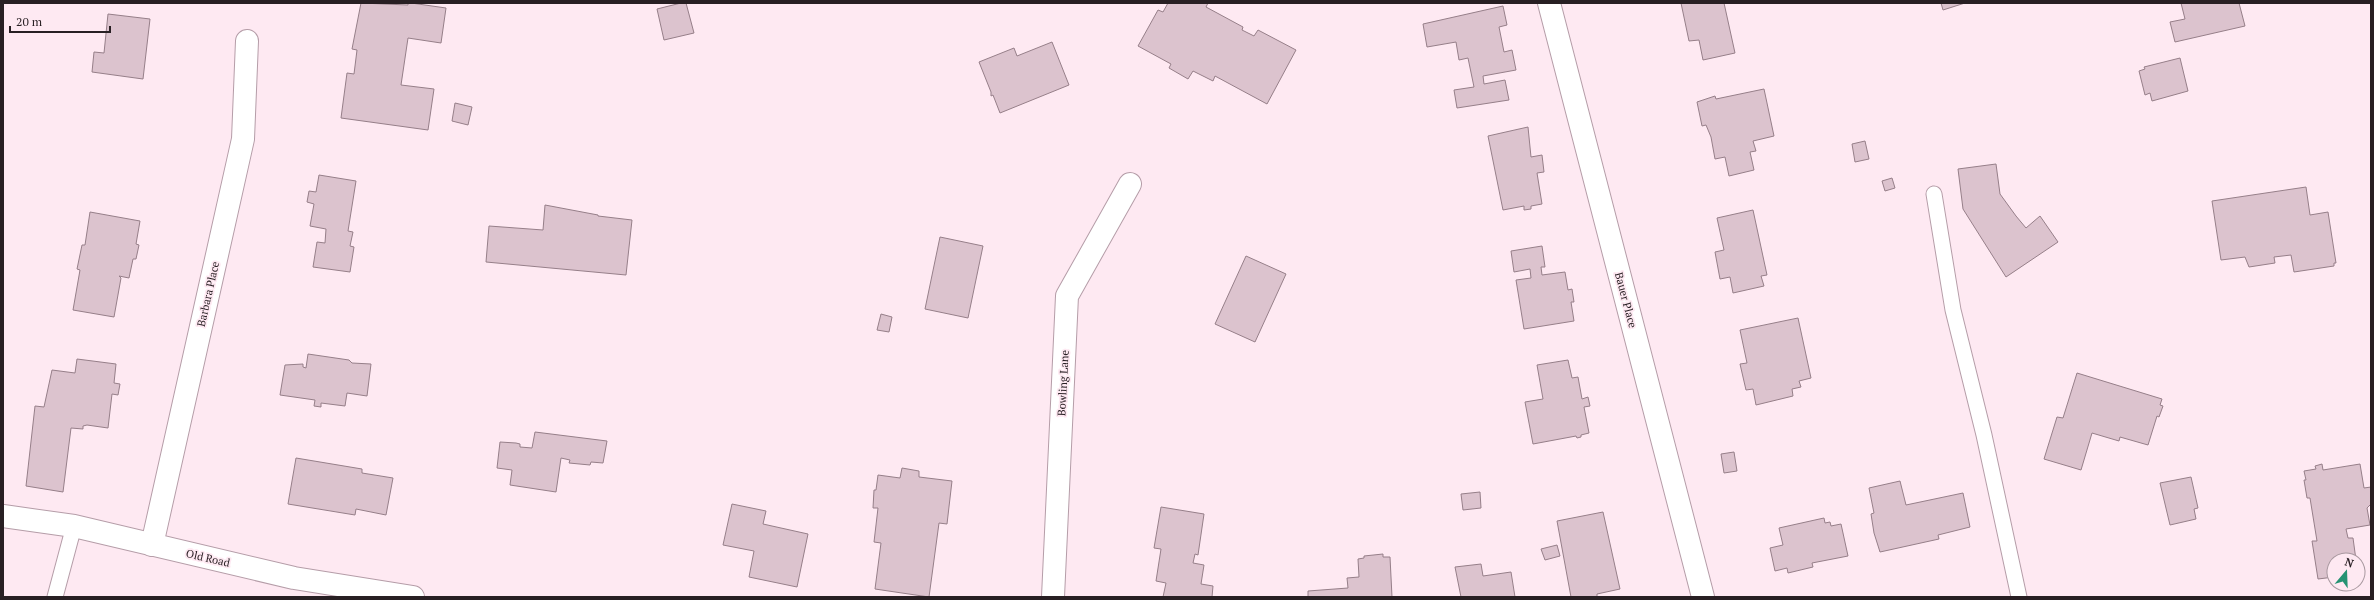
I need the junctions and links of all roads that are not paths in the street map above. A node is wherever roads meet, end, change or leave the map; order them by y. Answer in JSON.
{"nodes":[{"id":1,"x":1549,"y":3,"type":"edge"},
{"id":2,"x":247,"y":42,"type":"dead end"},
{"id":3,"x":1130,"y":184,"type":"dead end"},
{"id":4,"x":1934,"y":194,"type":"dead end"},
{"id":5,"x":3,"y":516,"type":"edge"},
{"id":6,"x":74,"y":526,"type":"junction"},
{"id":7,"x":152,"y":545,"type":"junction"},
{"id":8,"x":55,"y":597,"type":"edge"},
{"id":9,"x":413,"y":597,"type":"edge"},
{"id":10,"x":1053,"y":597,"type":"edge"},
{"id":11,"x":1703,"y":597,"type":"edge"},
{"id":12,"x":2019,"y":597,"type":"edge"}],
"edges":[{"from":1,"to":11,"type":"street","name":"Bauer Place"},
{"from":2,"to":7,"type":"street","name":"Barbara Place"},
{"from":3,"to":10,"type":"street","name":"Bowling Lane"},
{"from":4,"to":12,"type":"lane"},
{"from":5,"to":6,"type":"street","name":"Old Road"},
{"from":6,"to":7,"type":"street","name":"Old Road"},
{"from":6,"to":8,"type":"lane"},
{"from":7,"to":9,"type":"street","name":"Old Road"}]}
